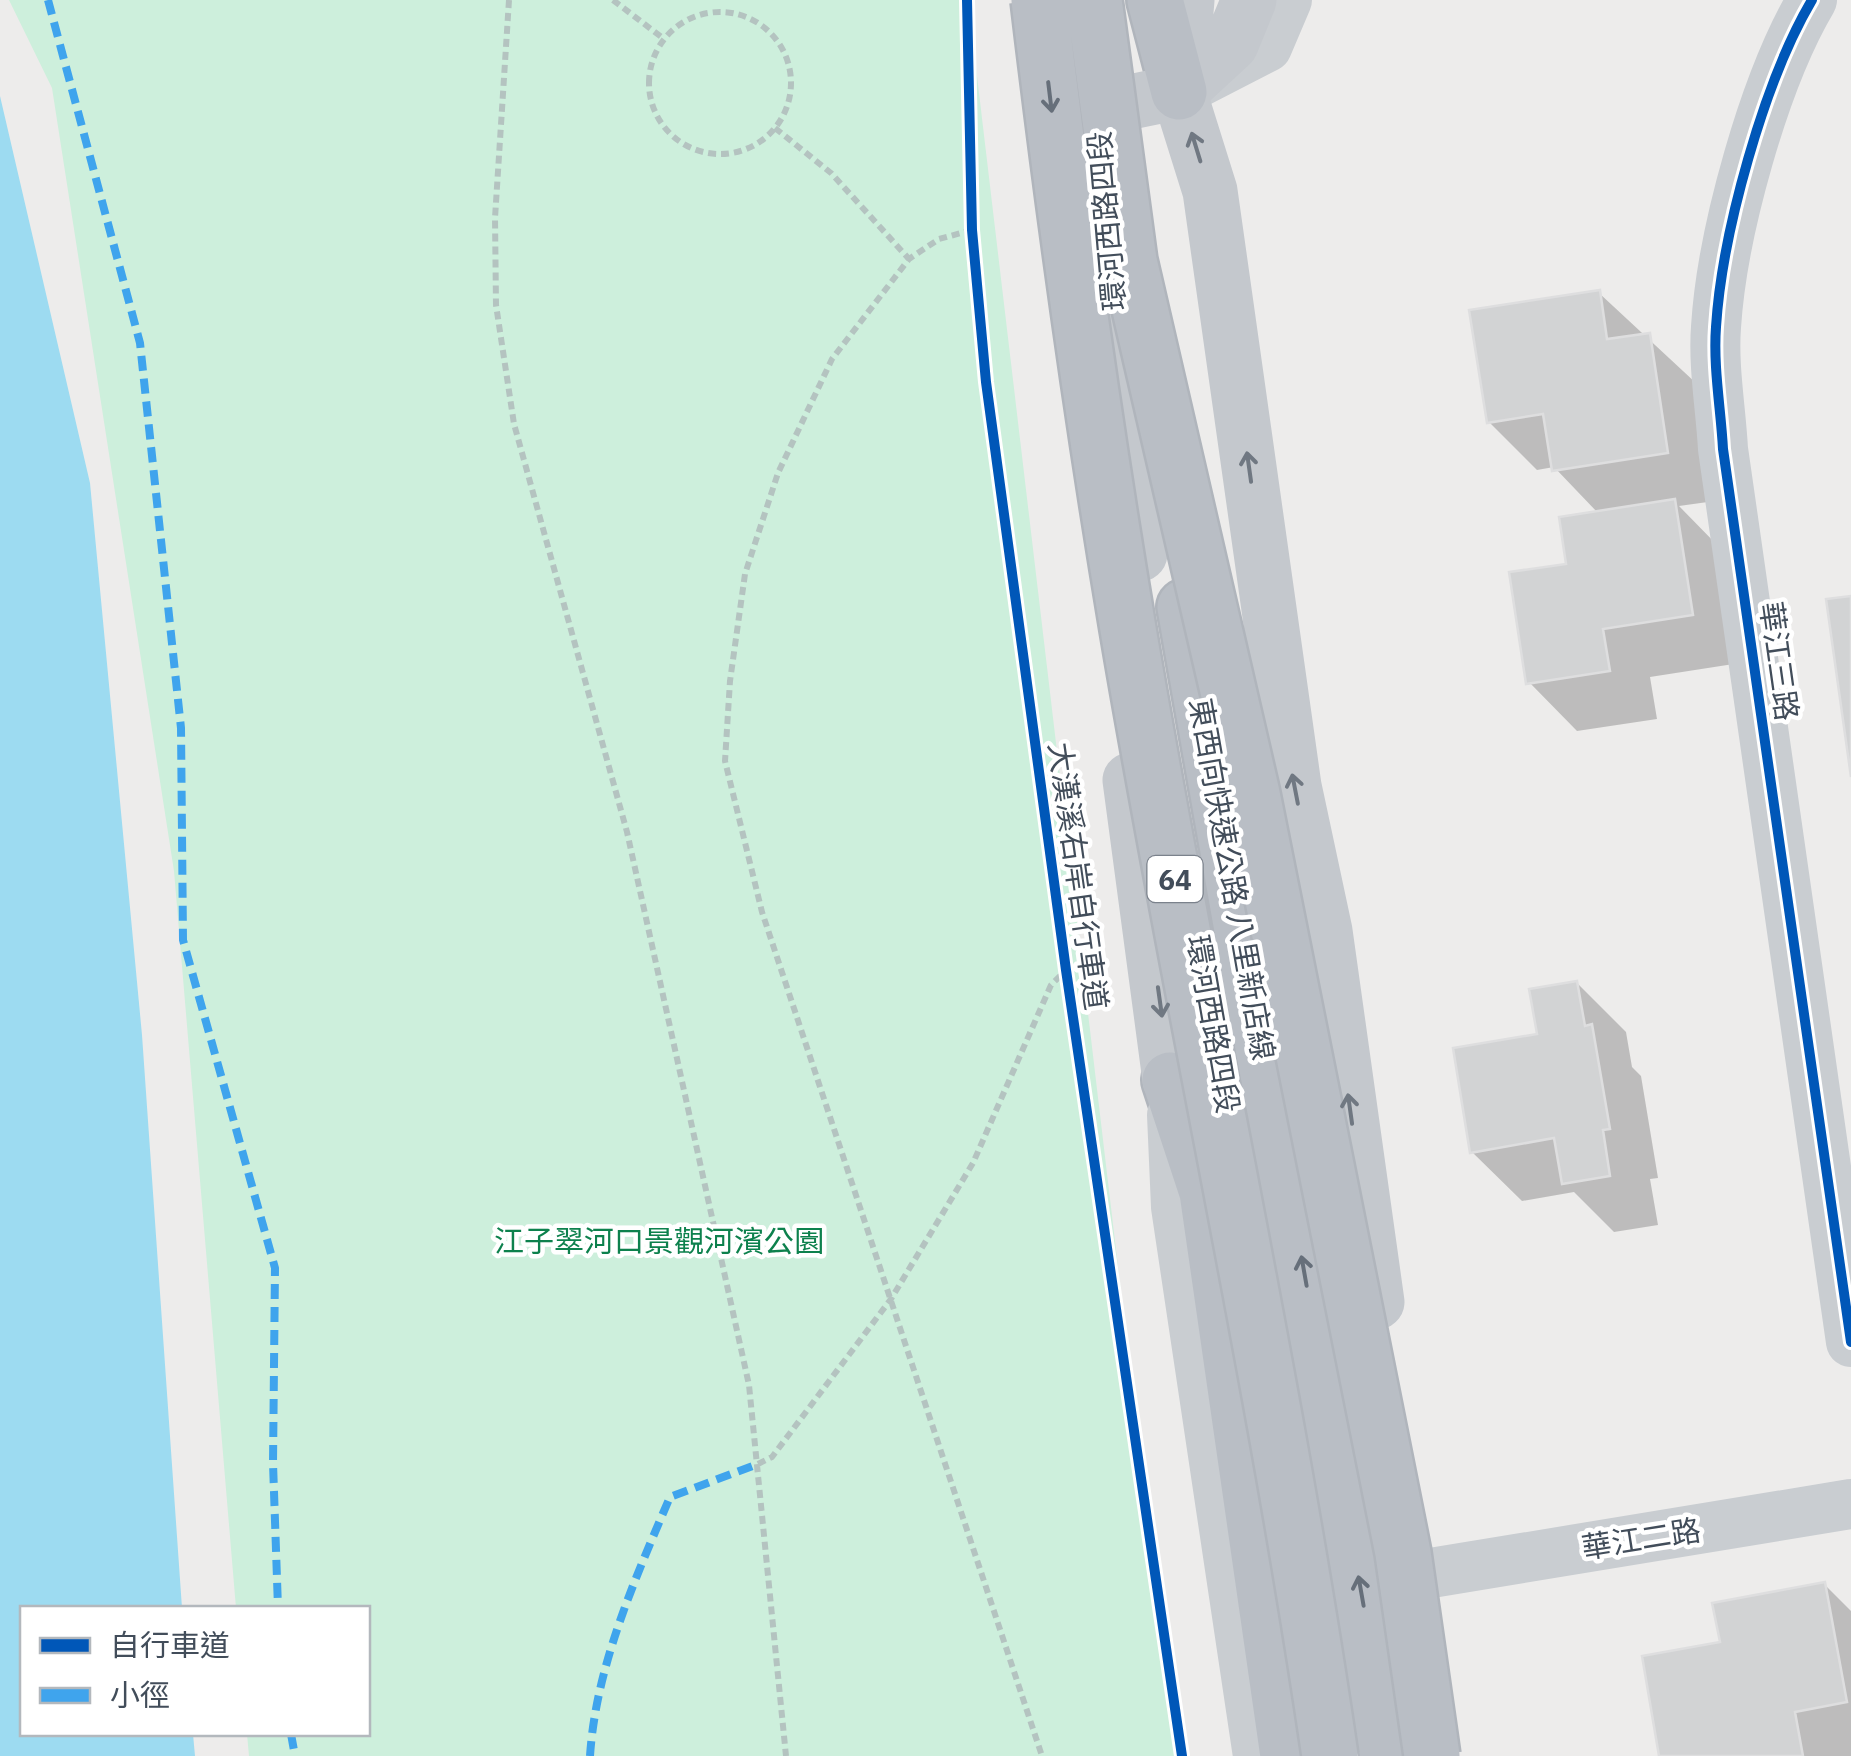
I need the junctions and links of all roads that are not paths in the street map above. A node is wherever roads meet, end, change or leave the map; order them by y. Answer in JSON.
{"nodes":[{"id":1,"x":1038,"y":0,"type":"edge"},
{"id":2,"x":1084,"y":0,"type":"edge"},
{"id":3,"x":1094,"y":0,"type":"edge"},
{"id":4,"x":1155,"y":0,"type":"edge"},
{"id":5,"x":1188,"y":0,"type":"edge"},
{"id":6,"x":1226,"y":0,"type":"edge"},
{"id":7,"x":1250,"y":0,"type":"edge"},
{"id":8,"x":1286,"y":0,"type":"edge"},
{"id":9,"x":1812,"y":0,"type":"edge"},
{"id":10,"x":1179,"y":92,"type":"junction"},
{"id":11,"x":1096,"y":109,"type":"junction"},
{"id":12,"x":1129,"y":262,"type":"junction"},
{"id":13,"x":1170,"y":1080,"type":"junction"},
{"id":14,"x":1851,"y":1342,"type":"edge"},
{"id":15,"x":1394,"y":1430,"type":"junction"},
{"id":16,"x":1851,"y":1504,"type":"edge"},
{"id":17,"x":1431,"y":1573,"type":"junction"},
{"id":18,"x":1258,"y":1756,"type":"edge"},
{"id":19,"x":1288,"y":1756,"type":"edge"},
{"id":20,"x":1334,"y":1756,"type":"edge"},
{"id":21,"x":1388,"y":1756,"type":"edge"},
{"id":22,"x":1414,"y":1756,"type":"edge"},
{"id":23,"x":1432,"y":1756,"type":"edge"},
{"id":24,"x":1460,"y":1756,"type":"edge"}],
"edges":[{"from":1,"to":20,"type":"highway","name":"東西向快速公路 八里新店線","number":"64","one_way":true,"bridge":true},
{"from":2,"to":11,"type":"main road","name":"環河西路四段"},
{"from":3,"to":12,"type":"highway","name":"東西向快速公路 八里新店線","number":"64","bridge":true},
{"from":4,"to":10,"type":"highway"},
{"from":5,"to":10,"type":"main road"},
{"from":6,"to":10,"type":"street"},
{"from":7,"to":10,"type":"main road"},
{"from":8,"to":10,"type":"street"},
{"from":9,"to":14,"type":"street","name":"華江三路"},
{"from":10,"to":11,"type":"main road"},
{"from":15,"to":10,"type":"main road","one_way":true},
{"from":11,"to":13,"type":"main road","name":"環河西路四段","one_way":true},
{"from":11,"to":20,"type":"main road","name":"環河西路四段"},
{"from":21,"to":12,"type":"highway","name":"東西向快速公路 八里新店線","number":"64","one_way":true,"bridge":true},
{"from":12,"to":23,"type":"highway","bridge":true},
{"from":13,"to":18,"type":"street","name":"環河西路四段"},
{"from":13,"to":19,"type":"highway"},
{"from":15,"to":17,"type":"main road"},
{"from":15,"to":22,"type":"main road"},
{"from":16,"to":17,"type":"street","name":"華江二路"},
{"from":17,"to":24,"type":"main road"}]}
